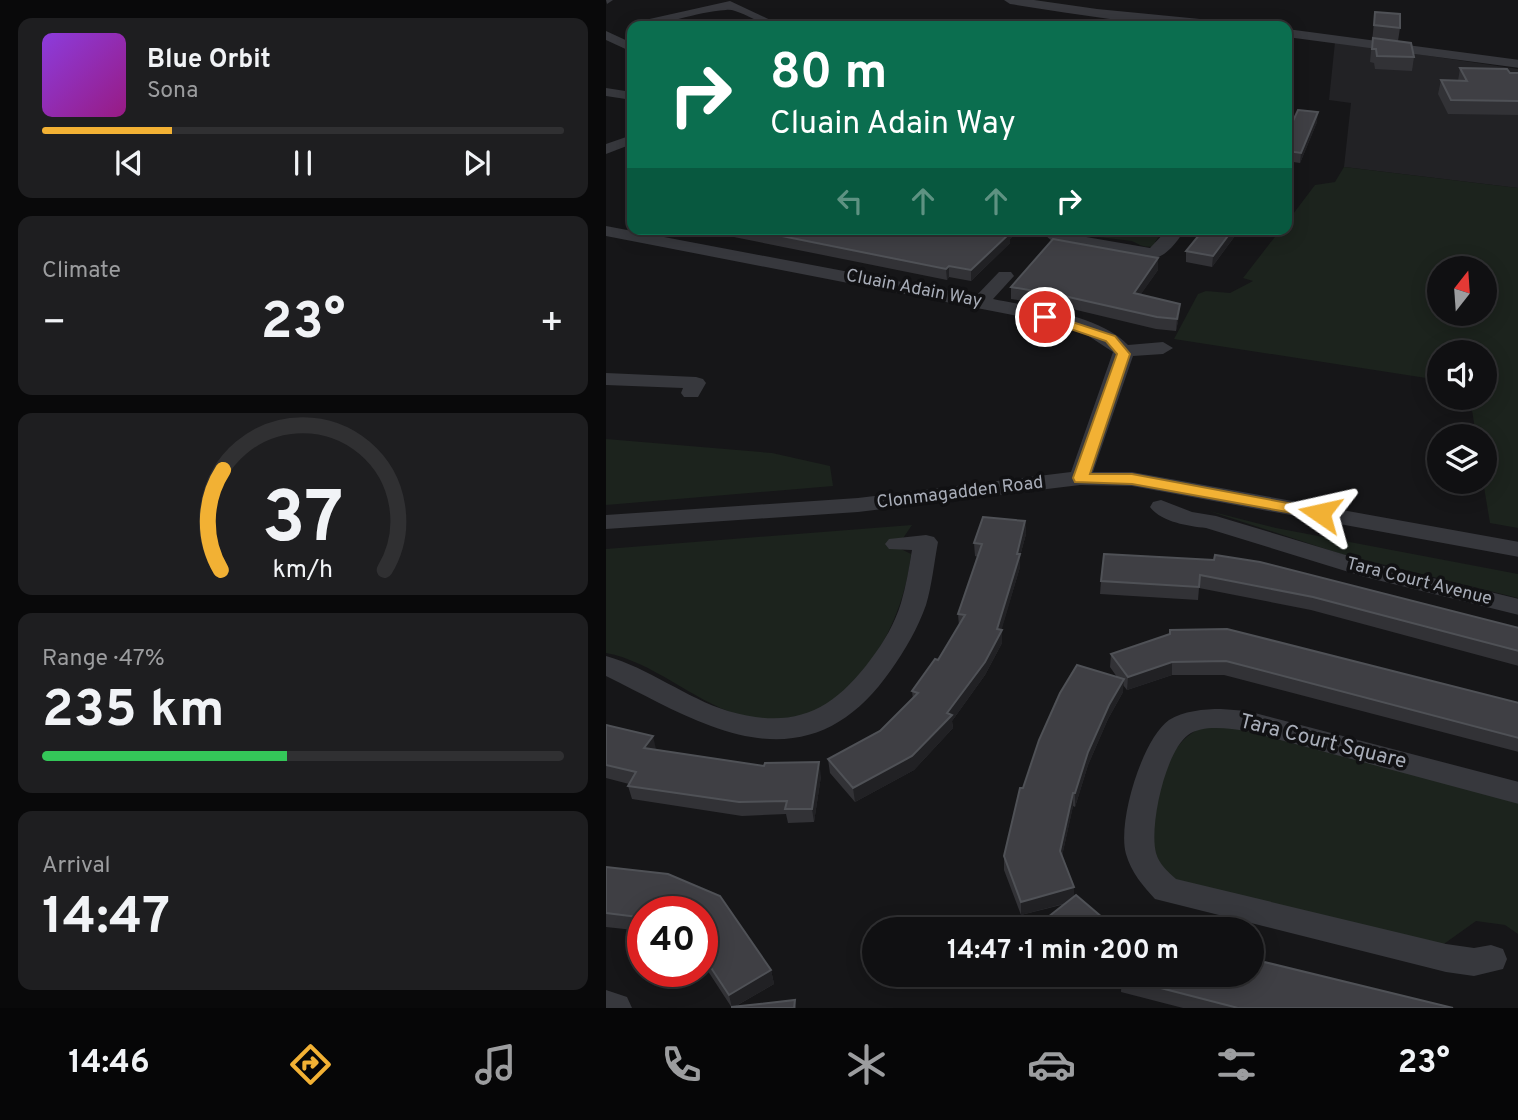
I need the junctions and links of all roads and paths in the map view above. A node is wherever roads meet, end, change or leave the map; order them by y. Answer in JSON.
{"nodes":[{"id":1,"x":1010,"y":0,"type":"edge"},
{"id":2,"x":660,"y":21,"type":"edge"},
{"id":3,"x":767,"y":21,"type":"edge"},
{"id":4,"x":1179,"y":21,"type":"edge"},
{"id":5,"x":627,"y":29,"type":"edge"},
{"id":6,"x":606,"y":34,"type":"edge"},
{"id":7,"x":1292,"y":34,"type":"edge"},
{"id":8,"x":627,"y":45,"type":"edge"},
{"id":9,"x":1518,"y":64,"type":"edge"},
{"id":10,"x":606,"y":92,"type":"edge"},
{"id":11,"x":627,"y":95,"type":"edge"},
{"id":12,"x":627,"y":141,"type":"edge"},
{"id":13,"x":606,"y":149,"type":"edge"},
{"id":14,"x":606,"y":230,"type":"edge"},
{"id":15,"x":627,"y":235,"type":"edge"},
{"id":16,"x":629,"y":235,"type":"edge"},
{"id":17,"x":688,"y":235,"type":"edge"},
{"id":18,"x":1055,"y":235,"type":"edge"},
{"id":19,"x":1173,"y":235,"type":"edge"},
{"id":20,"x":675,"y":245,"type":"junction"},
{"id":21,"x":1005,"y":276,"type":"dead end"},
{"id":22,"x":981,"y":302,"type":"junction"},
{"id":23,"x":1163,"y":348,"type":"dead end"},
{"id":24,"x":1123,"y":351,"type":"junction"},
{"id":25,"x":606,"y":379,"type":"edge"},
{"id":26,"x":691,"y":393,"type":"dead end"},
{"id":27,"x":1080,"y":478,"type":"junction"},
{"id":28,"x":1161,"y":507,"type":"dead end"},
{"id":29,"x":606,"y":522,"type":"edge"},
{"id":30,"x":897,"y":544,"type":"dead end"},
{"id":31,"x":1518,"y":550,"type":"edge"},
{"id":32,"x":1518,"y":607,"type":"edge"},
{"id":33,"x":606,"y":665,"type":"edge"},
{"id":34,"x":1518,"y":793,"type":"edge"},
{"id":35,"x":1491,"y":960,"type":"dead end"},
{"id":36,"x":606,"y":1005,"type":"edge"},
{"id":37,"x":615,"y":1008,"type":"edge"}],
"edges":[{"from":1,"to":4,"type":"street"},
{"from":2,"to":3,"type":"street"},
{"from":5,"to":6,"type":"street"},
{"from":6,"to":8,"type":"street"},
{"from":7,"to":9,"type":"street"},
{"from":10,"to":11,"type":"street"},
{"from":12,"to":13,"type":"street"},
{"from":14,"to":15,"type":"street","name":"Cluain Adain Way"},
{"from":16,"to":20,"type":"street","name":"Cluain Adain Way"},
{"from":17,"to":20,"type":"street"},
{"from":18,"to":19,"type":"street"},
{"from":20,"to":22,"type":"street","name":"Cluain Adain Way"},
{"from":21,"to":22,"type":"street"},
{"from":22,"to":24,"type":"street","name":"Cluain Adain Way"},
{"from":23,"to":24,"type":"street"},
{"from":24,"to":27,"type":"street"},
{"from":25,"to":26,"type":"street"},
{"from":27,"to":29,"type":"street","name":"Clonmagadden Road"},
{"from":27,"to":31,"type":"street","name":"Clonmagadden Road"},
{"from":28,"to":32,"type":"street","name":"Tara Court Avenue"},
{"from":30,"to":33,"type":"street"},
{"from":34,"to":35,"type":"street","name":"Tara Court Square"},
{"from":36,"to":37,"type":"street"}]}
